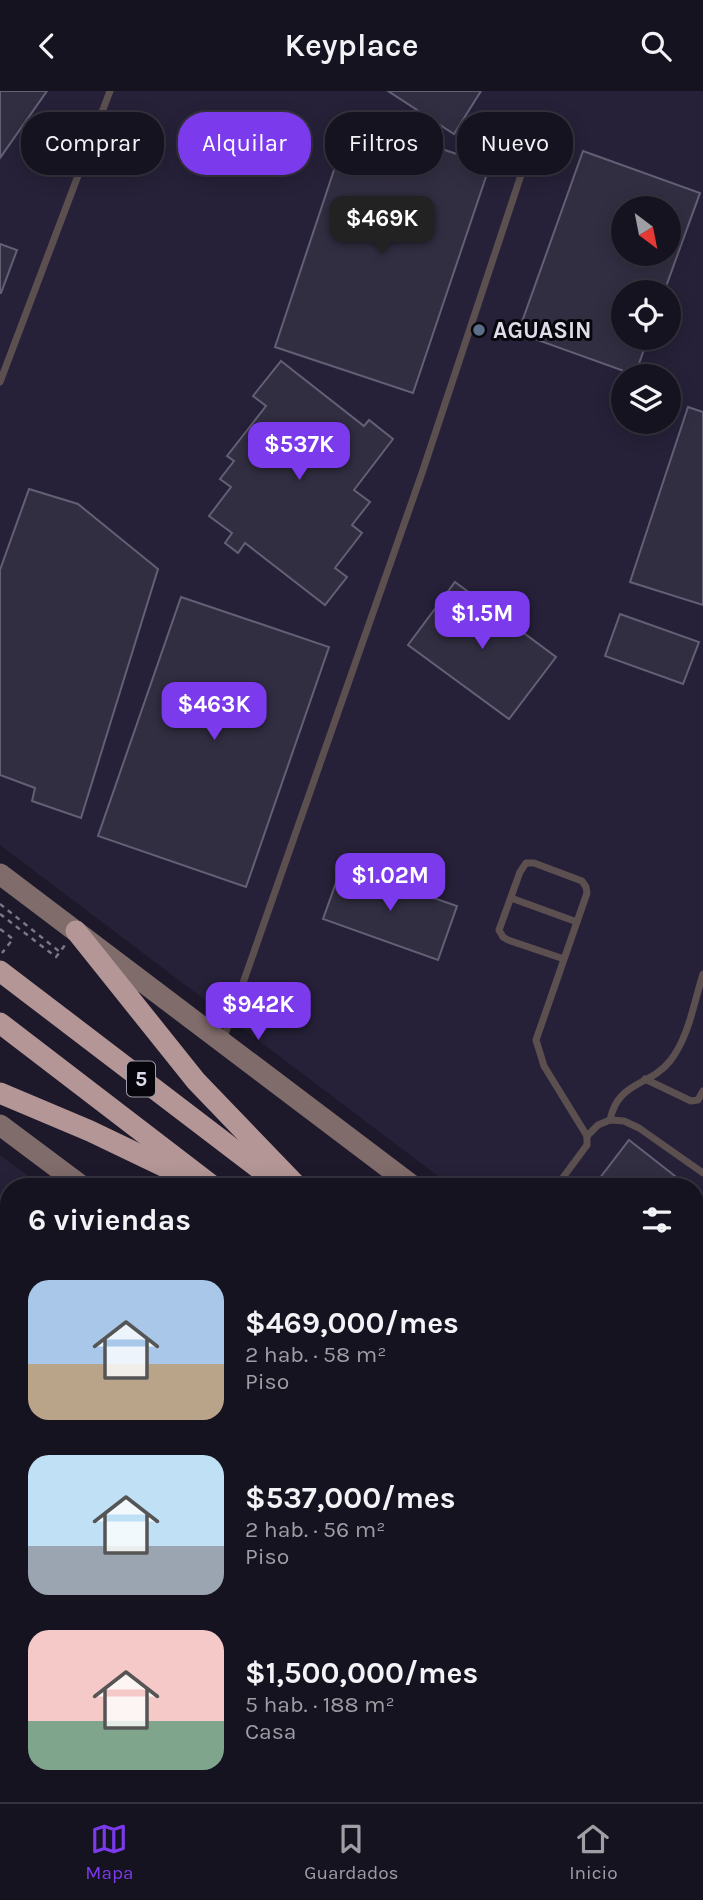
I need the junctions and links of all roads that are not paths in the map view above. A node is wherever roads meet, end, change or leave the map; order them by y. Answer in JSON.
{"nodes":[{"id":1,"x":110,"y":91,"type":"edge"},
{"id":2,"x":521,"y":175,"type":"edge"},
{"id":3,"x":0,"y":381,"type":"edge"},
{"id":4,"x":0,"y":874,"type":"edge"},
{"id":5,"x":511,"y":898,"type":"junction"},
{"id":6,"x":577,"y":922,"type":"junction"},
{"id":7,"x":76,"y":931,"type":"junction"},
{"id":8,"x":564,"y":959,"type":"junction"},
{"id":9,"x":0,"y":971,"type":"edge"},
{"id":10,"x":703,"y":974,"type":"edge"},
{"id":11,"x":0,"y":1023,"type":"edge"},
{"id":12,"x":223,"y":1041,"type":"junction"},
{"id":13,"x":645,"y":1079,"type":"junction"},
{"id":14,"x":703,"y":1091,"type":"edge"},
{"id":15,"x":0,"y":1093,"type":"edge"},
{"id":16,"x":610,"y":1120,"type":"junction"},
{"id":17,"x":0,"y":1125,"type":"edge"},
{"id":18,"x":587,"y":1136,"type":"junction"},
{"id":19,"x":703,"y":1173,"type":"edge"},
{"id":20,"x":69,"y":1178,"type":"edge"},
{"id":21,"x":187,"y":1178,"type":"edge"},
{"id":22,"x":202,"y":1178,"type":"edge"},
{"id":23,"x":271,"y":1178,"type":"edge"},
{"id":24,"x":289,"y":1178,"type":"edge"},
{"id":25,"x":402,"y":1178,"type":"edge"},
{"id":26,"x":563,"y":1178,"type":"edge"}],
"edges":[{"from":1,"to":3,"type":"lane"},
{"from":2,"to":12,"type":"lane"},
{"from":4,"to":7,"type":"street"},
{"from":5,"to":6,"type":"lane"},
{"from":5,"to":6,"type":"lane"},
{"from":5,"to":8,"type":"lane"},
{"from":6,"to":8,"type":"lane"},
{"from":7,"to":12,"type":"street"},
{"from":7,"to":24,"type":"highway"},
{"from":8,"to":18,"type":"lane"},
{"from":9,"to":23,"type":"highway","number":"5"},
{"from":10,"to":13,"type":"lane"},
{"from":11,"to":22,"type":"highway","number":"5"},
{"from":12,"to":25,"type":"street"},
{"from":13,"to":14,"type":"lane"},
{"from":13,"to":16,"type":"lane"},
{"from":15,"to":21,"type":"highway"},
{"from":16,"to":18,"type":"lane"},
{"from":16,"to":19,"type":"lane"},
{"from":17,"to":20,"type":"street"},
{"from":18,"to":26,"type":"lane"}]}
